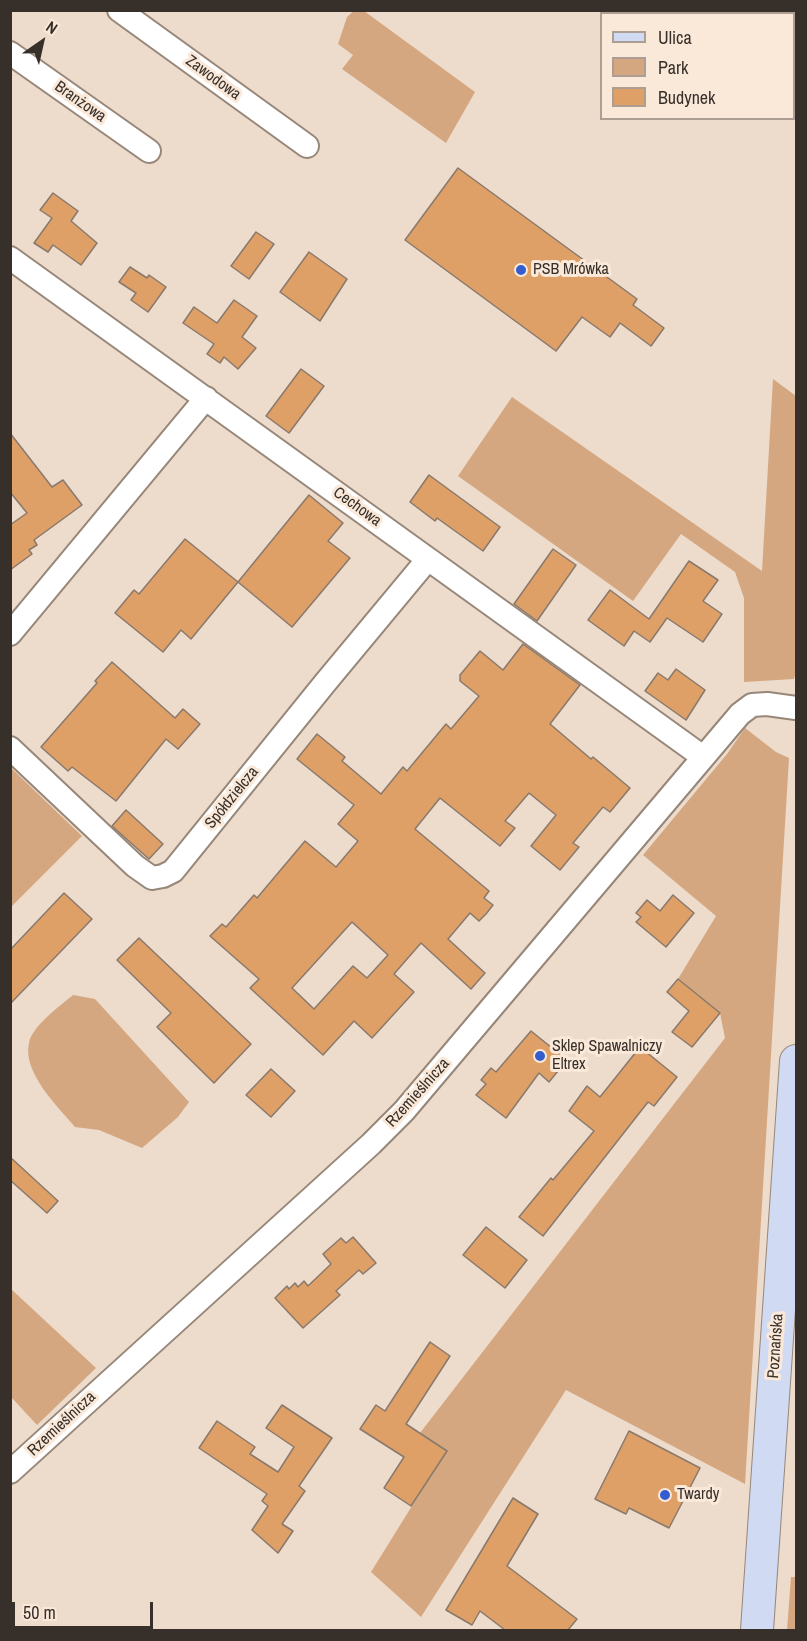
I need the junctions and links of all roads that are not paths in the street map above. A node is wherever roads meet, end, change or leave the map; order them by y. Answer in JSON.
{"nodes":[{"id":1,"x":119,"y":10,"type":"edge"},
{"id":2,"x":10,"y":53,"type":"edge"},
{"id":3,"x":307,"y":146,"type":"dead end"},
{"id":4,"x":149,"y":151,"type":"dead end"},
{"id":5,"x":10,"y":258,"type":"edge"},
{"id":6,"x":206,"y":398,"type":"junction"},
{"id":7,"x":428,"y":559,"type":"junction"},
{"id":8,"x":10,"y":634,"type":"edge"},
{"id":9,"x":796,"y":708,"type":"edge"},
{"id":10,"x":10,"y":748,"type":"edge"},
{"id":11,"x":703,"y":757,"type":"junction"},
{"id":12,"x":796,"y":1061,"type":"edge"},
{"id":13,"x":10,"y":1472,"type":"edge"},
{"id":14,"x":757,"y":1630,"type":"edge"}],
"edges":[{"from":1,"to":3,"type":"street","name":"Zawodowa"},
{"from":2,"to":4,"type":"street","name":"Branżowa"},
{"from":5,"to":6,"type":"street","name":"Cechowa"},
{"from":6,"to":7,"type":"street","name":"Cechowa"},
{"from":6,"to":8,"type":"street"},
{"from":7,"to":10,"type":"street","name":"Spółdzielcza"},
{"from":7,"to":11,"type":"street","name":"Cechowa"},
{"from":9,"to":11,"type":"street","name":"Rzemieślnicza"},
{"from":11,"to":13,"type":"street","name":"Rzemieślnicza"},
{"from":12,"to":14,"type":"main road","name":"Poznańska"}]}
